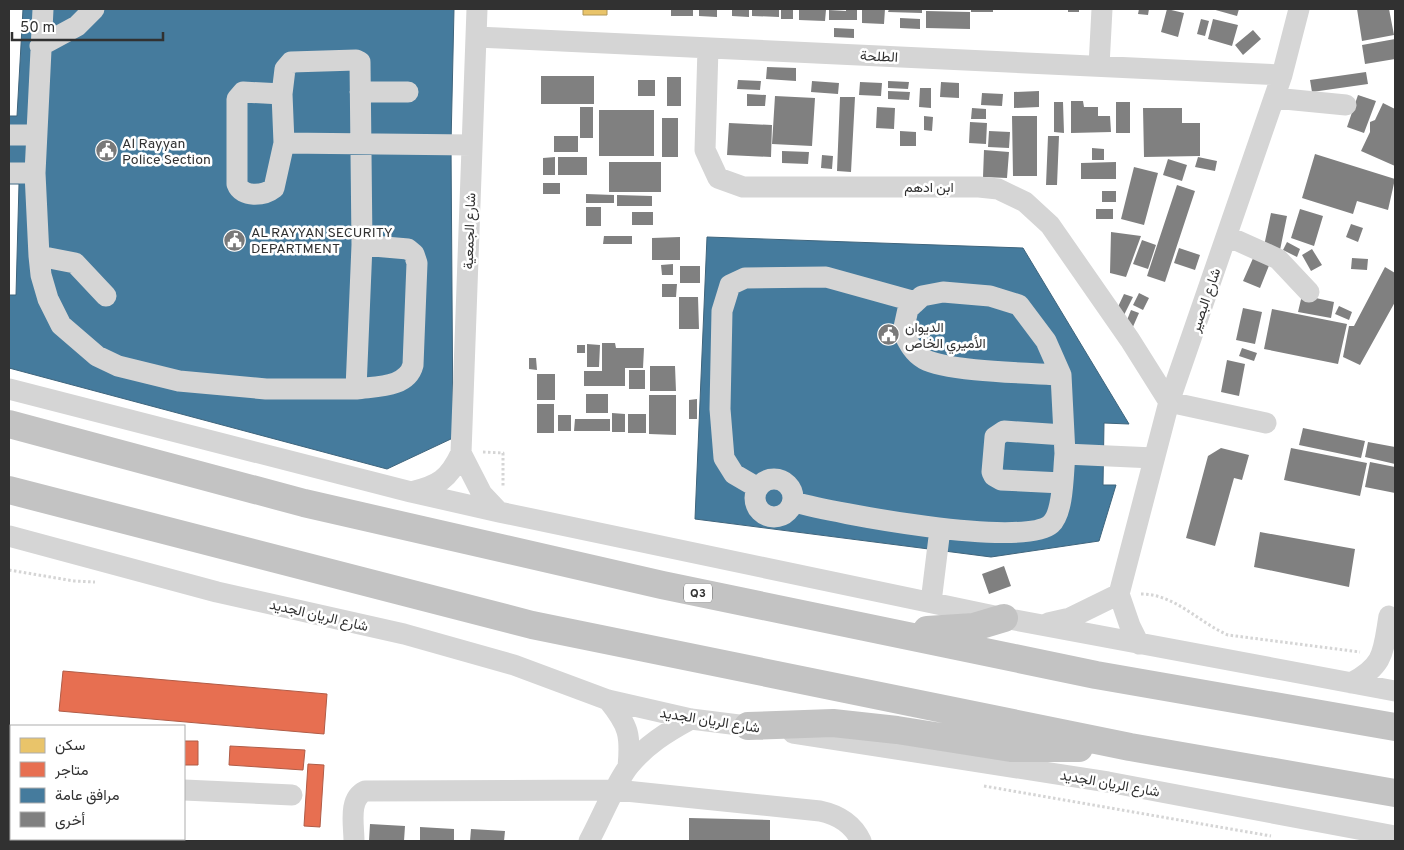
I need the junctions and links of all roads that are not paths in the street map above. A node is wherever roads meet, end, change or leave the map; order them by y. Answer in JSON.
{"nodes":[{"id":1,"x":43,"y":9,"type":"edge"},
{"id":2,"x":94,"y":9,"type":"edge"},
{"id":3,"x":477,"y":9,"type":"edge"},
{"id":4,"x":1102,"y":9,"type":"edge"},
{"id":5,"x":1299,"y":9,"type":"edge"},
{"id":6,"x":476,"y":37,"type":"junction"},
{"id":7,"x":40,"y":46,"type":"junction"},
{"id":8,"x":708,"y":48,"type":"junction"},
{"id":9,"x":1099,"y":66,"type":"junction"},
{"id":10,"x":1282,"y":75,"type":"junction"},
{"id":11,"x":360,"y":92,"type":"junction"},
{"id":12,"x":408,"y":92,"type":"dead end"},
{"id":13,"x":282,"y":94,"type":"junction"},
{"id":14,"x":1274,"y":98,"type":"junction"},
{"id":15,"x":1346,"y":105,"type":"dead end"},
{"id":16,"x":9,"y":135,"type":"edge"},
{"id":17,"x":36,"y":135,"type":"junction"},
{"id":18,"x":284,"y":143,"type":"junction"},
{"id":19,"x":359,"y":144,"type":"junction"},
{"id":20,"x":472,"y":145,"type":"junction"},
{"id":21,"x":9,"y":173,"type":"edge"},
{"id":22,"x":35,"y":173,"type":"junction"},
{"id":23,"x":1227,"y":236,"type":"junction"},
{"id":24,"x":362,"y":245,"type":"junction"},
{"id":25,"x":40,"y":256,"type":"junction"},
{"id":26,"x":1308,"y":292,"type":"dead end"},
{"id":27,"x":106,"y":296,"type":"dead end"},
{"id":28,"x":916,"y":302,"type":"junction"},
{"id":29,"x":1061,"y":375,"type":"junction"},
{"id":30,"x":9,"y":389,"type":"edge"},
{"id":31,"x":356,"y":389,"type":"junction"},
{"id":32,"x":1169,"y":402,"type":"junction"},
{"id":33,"x":11,"y":423,"type":"edge"},
{"id":34,"x":1266,"y":424,"type":"dead end"},
{"id":35,"x":1064,"y":445,"type":"junction"},
{"id":36,"x":461,"y":454,"type":"junction"},
{"id":37,"x":1154,"y":458,"type":"junction"},
{"id":38,"x":1062,"y":483,"type":"junction"},
{"id":39,"x":9,"y":490,"type":"edge"},
{"id":40,"x":411,"y":492,"type":"junction"},
{"id":41,"x":499,"y":512,"type":"junction"},
{"id":42,"x":940,"y":529,"type":"junction"},
{"id":43,"x":9,"y":536,"type":"edge"},
{"id":44,"x":1120,"y":594,"type":"junction"},
{"id":45,"x":931,"y":602,"type":"junction"},
{"id":46,"x":760,"y":605,"type":"junction"},
{"id":47,"x":1388,"y":616,"type":"dead end"},
{"id":48,"x":1004,"y":618,"type":"junction"},
{"id":49,"x":1041,"y":624,"type":"junction"},
{"id":50,"x":1139,"y":644,"type":"junction"},
{"id":51,"x":1351,"y":683,"type":"junction"},
{"id":52,"x":1395,"y":691,"type":"edge"},
{"id":53,"x":608,"y":700,"type":"junction"},
{"id":54,"x":691,"y":720,"type":"junction"},
{"id":55,"x":748,"y":726,"type":"junction"},
{"id":56,"x":1395,"y":727,"type":"edge"},
{"id":57,"x":1130,"y":746,"type":"junction"},
{"id":58,"x":628,"y":768,"type":"junction"},
{"id":59,"x":185,"y":790,"type":"edge"},
{"id":60,"x":616,"y":790,"type":"junction"},
{"id":61,"x":1395,"y":793,"type":"edge"},
{"id":62,"x":292,"y":795,"type":"dead end"},
{"id":63,"x":1395,"y":836,"type":"edge"},
{"id":64,"x":354,"y":841,"type":"edge"},
{"id":65,"x":589,"y":841,"type":"edge"},
{"id":66,"x":861,"y":841,"type":"edge"}],
"edges":[{"from":1,"to":7,"type":"street"},
{"from":2,"to":7,"type":"street"},
{"from":3,"to":6,"type":"street","name":"شارع الجمعية"},
{"from":4,"to":9,"type":"street"},
{"from":5,"to":10,"type":"street","name":"شارع البصير"},
{"from":6,"to":8,"type":"street","name":"الطلحة"},
{"from":6,"to":20,"type":"street","name":"شارع الجمعية"},
{"from":7,"to":17,"type":"street"},
{"from":8,"to":9,"type":"street","name":"الطلحة"},
{"from":8,"to":32,"type":"street","name":"ابن ادهم"},
{"from":9,"to":10,"type":"street","name":"الطلحة"},
{"from":10,"to":14,"type":"street","name":"شارع البصير"},
{"from":11,"to":12,"type":"street"},
{"from":11,"to":13,"type":"street"},
{"from":11,"to":19,"type":"street"},
{"from":13,"to":18,"type":"street"},
{"from":13,"to":18,"type":"street"},
{"from":14,"to":15,"type":"street"},
{"from":14,"to":23,"type":"street","name":"شارع البصير"},
{"from":16,"to":17,"type":"street"},
{"from":17,"to":22,"type":"street"},
{"from":18,"to":19,"type":"street"},
{"from":19,"to":20,"type":"street"},
{"from":19,"to":24,"type":"street"},
{"from":20,"to":36,"type":"street","name":"شارع الجمعية"},
{"from":21,"to":22,"type":"street"},
{"from":22,"to":25,"type":"street"},
{"from":23,"to":26,"type":"street"},
{"from":23,"to":32,"type":"street","name":"شارع البصير"},
{"from":24,"to":31,"type":"street"},
{"from":24,"to":31,"type":"street"},
{"from":25,"to":27,"type":"street"},
{"from":25,"to":31,"type":"street"},
{"from":28,"to":29,"type":"street"},
{"from":28,"to":29,"type":"street"},
{"from":28,"to":42,"type":"street"},
{"from":29,"to":35,"type":"street"},
{"from":30,"to":40,"type":"street"},
{"from":32,"to":34,"type":"street"},
{"from":32,"to":37,"type":"street","name":"شارع البصير"},
{"from":33,"to":46,"type":"highway","number":"Q3"},
{"from":35,"to":37,"type":"street"},
{"from":35,"to":38,"type":"street"},
{"from":35,"to":38,"type":"street"},
{"from":36,"to":40,"type":"street"},
{"from":36,"to":41,"type":"street","name":"شارع الجمعية"},
{"from":37,"to":44,"type":"street","name":"شارع البصير"},
{"from":38,"to":42,"type":"street"},
{"from":39,"to":57,"type":"highway"},
{"from":40,"to":41,"type":"street"},
{"from":41,"to":45,"type":"street"},
{"from":42,"to":45,"type":"street"},
{"from":43,"to":53,"type":"street","name":"شارع الريان الجديد"},
{"from":44,"to":49,"type":"street"},
{"from":44,"to":50,"type":"street"},
{"from":45,"to":48,"type":"street"},
{"from":46,"to":48,"type":"highway"},
{"from":46,"to":56,"type":"highway","number":"Q3"},
{"from":47,"to":51,"type":"street"},
{"from":48,"to":49,"type":"street"},
{"from":49,"to":50,"type":"street"},
{"from":50,"to":51,"type":"street"},
{"from":51,"to":52,"type":"street"},
{"from":53,"to":54,"type":"street","name":"شارع الريان الجديد"},
{"from":53,"to":58,"type":"street"},
{"from":54,"to":55,"type":"street","name":"شارع الريان الجديد"},
{"from":54,"to":58,"type":"street"},
{"from":55,"to":57,"type":"highway"},
{"from":55,"to":63,"type":"street","name":"شارع الريان الجديد"},
{"from":57,"to":61,"type":"highway"},
{"from":58,"to":60,"type":"street"},
{"from":59,"to":62,"type":"street"},
{"from":60,"to":64,"type":"street"},
{"from":60,"to":65,"type":"street"},
{"from":60,"to":66,"type":"street"}]}
